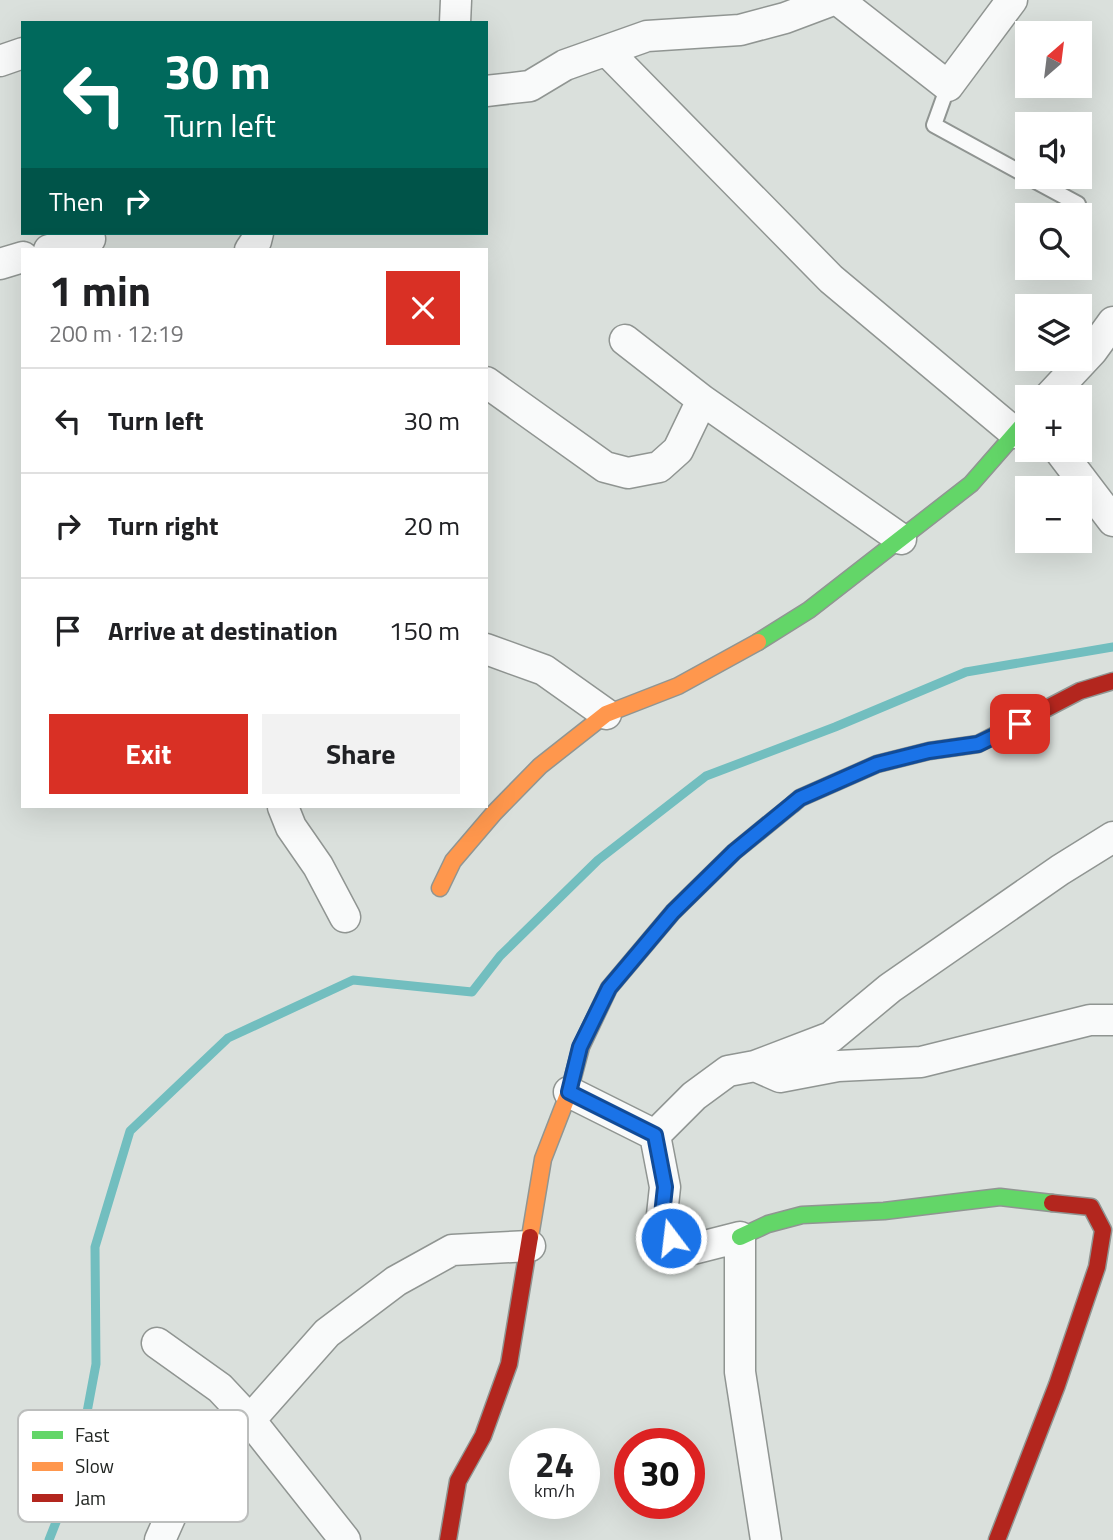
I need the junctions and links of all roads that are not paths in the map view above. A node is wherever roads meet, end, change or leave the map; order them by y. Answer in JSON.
{"nodes":[{"id":1,"x":456,"y":0,"type":"edge"},
{"id":2,"x":836,"y":0,"type":"edge"},
{"id":3,"x":1012,"y":0,"type":"edge"},
{"id":4,"x":455,"y":21,"type":"edge"},
{"id":5,"x":607,"y":51,"type":"junction"},
{"id":6,"x":21,"y":54,"type":"edge"},
{"id":7,"x":0,"y":61,"type":"edge"},
{"id":8,"x":948,"y":86,"type":"junction"},
{"id":9,"x":488,"y":91,"type":"edge"},
{"id":10,"x":1015,"y":169,"type":"edge"},
{"id":11,"x":1051,"y":189,"type":"edge"},
{"id":12,"x":1076,"y":203,"type":"edge"},
{"id":13,"x":90,"y":239,"type":"dead end"},
{"id":14,"x":56,"y":248,"type":"edge"},
{"id":15,"x":21,"y":258,"type":"edge"},
{"id":16,"x":0,"y":264,"type":"edge"},
{"id":17,"x":1113,"y":323,"type":"edge"},
{"id":18,"x":625,"y":340,"type":"dead end"},
{"id":19,"x":488,"y":383,"type":"edge"},
{"id":20,"x":1060,"y":385,"type":"edge"},
{"id":21,"x":702,"y":400,"type":"junction"},
{"id":22,"x":1015,"y":421,"type":"edge"},
{"id":23,"x":1015,"y":433,"type":"edge"},
{"id":24,"x":1068,"y":462,"type":"edge"},
{"id":25,"x":1113,"y":521,"type":"edge"},
{"id":26,"x":901,"y":539,"type":"junction"},
{"id":27,"x":488,"y":650,"type":"edge"},
{"id":28,"x":1113,"y":681,"type":"edge"},
{"id":29,"x":606,"y":714,"type":"junction"},
{"id":30,"x":283,"y":808,"type":"edge"},
{"id":31,"x":1113,"y":837,"type":"edge"},
{"id":32,"x":440,"y":888,"type":"dead end"},
{"id":33,"x":345,"y":917,"type":"dead end"},
{"id":34,"x":1113,"y":1020,"type":"edge"},
{"id":35,"x":755,"y":1066,"type":"junction"},
{"id":36,"x":569,"y":1092,"type":"junction"},
{"id":37,"x":655,"y":1135,"type":"junction"},
{"id":38,"x":740,"y":1237,"type":"junction"},
{"id":39,"x":530,"y":1246,"type":"junction"},
{"id":40,"x":157,"y":1343,"type":"dead end"},
{"id":41,"x":241,"y":1410,"type":"edge"},
{"id":42,"x":250,"y":1420,"type":"joint"},
{"id":43,"x":168,"y":1522,"type":"edge"},
{"id":44,"x":160,"y":1540,"type":"edge"},
{"id":45,"x":345,"y":1540,"type":"edge"},
{"id":46,"x":447,"y":1540,"type":"edge"},
{"id":47,"x":766,"y":1540,"type":"edge"},
{"id":48,"x":997,"y":1540,"type":"edge"}],
"edges":[{"from":1,"to":4,"type":"street"},
{"from":2,"to":5,"type":"street"},
{"from":2,"to":8,"type":"street"},
{"from":3,"to":8,"type":"street"},
{"from":5,"to":9,"type":"street"},
{"from":5,"to":22,"type":"street"},
{"from":6,"to":7,"type":"street"},
{"from":8,"to":10,"type":"lane"},
{"from":11,"to":12,"type":"lane"},
{"from":13,"to":14,"type":"street"},
{"from":15,"to":16,"type":"street"},
{"from":17,"to":20,"type":"street"},
{"from":18,"to":21,"type":"street"},
{"from":19,"to":21,"type":"street"},
{"from":21,"to":26,"type":"street"},
{"from":23,"to":26,"type":"street"},
{"from":24,"to":25,"type":"street"},
{"from":26,"to":29,"type":"street"},
{"from":27,"to":29,"type":"street"},
{"from":28,"to":36,"type":"street"},
{"from":29,"to":32,"type":"street"},
{"from":30,"to":33,"type":"street"},
{"from":31,"to":35,"type":"street"},
{"from":34,"to":35,"type":"street"},
{"from":35,"to":37,"type":"street"},
{"from":36,"to":37,"type":"street"},
{"from":36,"to":39,"type":"street"},
{"from":37,"to":38,"type":"street"},
{"from":38,"to":47,"type":"street"},
{"from":38,"to":48,"type":"street"},
{"from":39,"to":42,"type":"street"},
{"from":39,"to":46,"type":"street"},
{"from":40,"to":41,"type":"street"},
{"from":42,"to":45,"type":"street"},
{"from":43,"to":44,"type":"street"}]}
